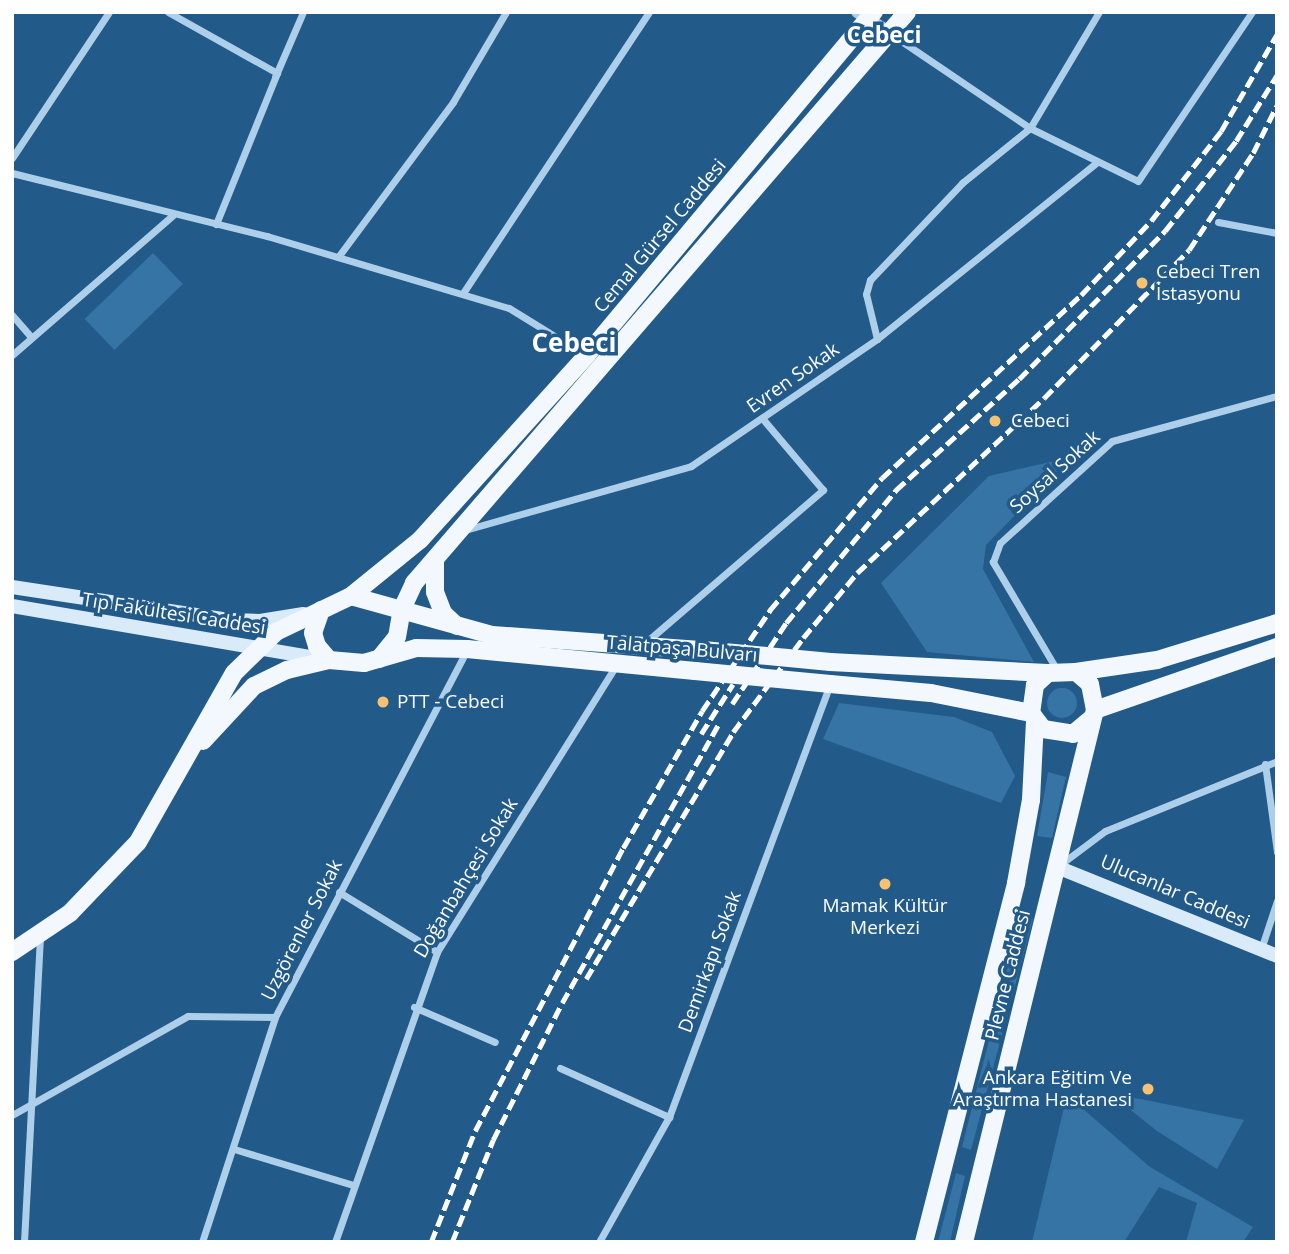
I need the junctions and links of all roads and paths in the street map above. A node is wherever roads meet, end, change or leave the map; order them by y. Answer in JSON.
{"nodes":[{"id":1,"x":109,"y":12,"type":"edge"},
{"id":2,"x":168,"y":12,"type":"edge"},
{"id":3,"x":303,"y":12,"type":"edge"},
{"id":4,"x":506,"y":12,"type":"edge"},
{"id":5,"x":649,"y":12,"type":"edge"},
{"id":6,"x":907,"y":12,"type":"edge"},
{"id":7,"x":1099,"y":12,"type":"edge"},
{"id":8,"x":1252,"y":12,"type":"edge"},
{"id":9,"x":866,"y":15,"type":"edge"},
{"id":10,"x":890,"y":33,"type":"junction"},
{"id":11,"x":276,"y":73,"type":"junction"},
{"id":12,"x":1030,"y":128,"type":"junction"},
{"id":13,"x":12,"y":158,"type":"edge"},
{"id":14,"x":1096,"y":163,"type":"junction"},
{"id":15,"x":12,"y":173,"type":"edge"},
{"id":16,"x":173,"y":215,"type":"junction"},
{"id":17,"x":1218,"y":222,"type":"dead end"},
{"id":18,"x":216,"y":224,"type":"junction"},
{"id":19,"x":1277,"y":233,"type":"edge"},
{"id":20,"x":338,"y":257,"type":"junction"},
{"id":21,"x":463,"y":293,"type":"junction"},
{"id":22,"x":12,"y":315,"type":"edge"},
{"id":23,"x":31,"y":337,"type":"junction"},
{"id":24,"x":877,"y":339,"type":"junction"},
{"id":25,"x":12,"y":355,"type":"edge"},
{"id":26,"x":586,"y":356,"type":"junction"},
{"id":27,"x":1277,"y":396,"type":"edge"},
{"id":28,"x":762,"y":418,"type":"junction"},
{"id":29,"x":461,"y":531,"type":"junction"},
{"id":30,"x":435,"y":560,"type":"junction"},
{"id":31,"x":12,"y":587,"type":"edge"},
{"id":32,"x":351,"y":596,"type":"junction"},
{"id":33,"x":12,"y":606,"type":"edge"},
{"id":34,"x":402,"y":609,"type":"junction"},
{"id":35,"x":321,"y":610,"type":"junction"},
{"id":36,"x":1277,"y":623,"type":"edge"},
{"id":37,"x":460,"y":628,"type":"junction"},
{"id":38,"x":642,"y":645,"type":"junction"},
{"id":39,"x":1277,"y":647,"type":"edge"},
{"id":40,"x":258,"y":648,"type":"junction"},
{"id":41,"x":467,"y":649,"type":"junction"},
{"id":42,"x":379,"y":659,"type":"junction"},
{"id":43,"x":330,"y":660,"type":"junction"},
{"id":44,"x":617,"y":665,"type":"junction"},
{"id":45,"x":1053,"y":671,"type":"junction"},
{"id":46,"x":1076,"y":672,"type":"junction"},
{"id":47,"x":830,"y":684,"type":"junction"},
{"id":48,"x":1093,"y":714,"type":"junction"},
{"id":49,"x":1033,"y":717,"type":"junction"},
{"id":50,"x":193,"y":751,"type":"junction"},
{"id":51,"x":1277,"y":761,"type":"edge"},
{"id":52,"x":1265,"y":764,"type":"junction"},
{"id":53,"x":1277,"y":852,"type":"edge"},
{"id":54,"x":1057,"y":867,"type":"junction"},
{"id":55,"x":339,"y":892,"type":"junction"},
{"id":56,"x":1277,"y":901,"type":"edge"},
{"id":57,"x":40,"y":936,"type":"junction"},
{"id":58,"x":1261,"y":949,"type":"junction"},
{"id":59,"x":12,"y":952,"type":"edge"},
{"id":60,"x":436,"y":952,"type":"junction"},
{"id":61,"x":1277,"y":956,"type":"edge"},
{"id":62,"x":414,"y":1007,"type":"junction"},
{"id":63,"x":275,"y":1017,"type":"junction"},
{"id":64,"x":495,"y":1042,"type":"dead end"},
{"id":65,"x":560,"y":1068,"type":"dead end"},
{"id":66,"x":33,"y":1104,"type":"junction"},
{"id":67,"x":12,"y":1115,"type":"edge"},
{"id":68,"x":668,"y":1117,"type":"junction"},
{"id":69,"x":234,"y":1149,"type":"junction"},
{"id":70,"x":353,"y":1185,"type":"junction"},
{"id":71,"x":24,"y":1242,"type":"edge"},
{"id":72,"x":202,"y":1242,"type":"edge"},
{"id":73,"x":335,"y":1242,"type":"edge"},
{"id":74,"x":599,"y":1242,"type":"edge"},
{"id":75,"x":924,"y":1242,"type":"edge"},
{"id":76,"x":964,"y":1242,"type":"edge"}],
"edges":[{"from":1,"to":13,"type":"street"},
{"from":2,"to":11,"type":"street"},
{"from":3,"to":11,"type":"street"},
{"from":4,"to":20,"type":"street"},
{"from":5,"to":21,"type":"street"},
{"from":6,"to":10,"type":"main road"},
{"from":7,"to":12,"type":"street"},
{"from":8,"to":14,"type":"street"},
{"from":9,"to":10,"type":"street"},
{"from":9,"to":26,"type":"main road","name":"Cemal Gürsel Caddesi"},
{"from":10,"to":12,"type":"street"},
{"from":10,"to":29,"type":"main road"},
{"from":11,"to":18,"type":"street"},
{"from":12,"to":14,"type":"street"},
{"from":12,"to":24,"type":"street"},
{"from":14,"to":24,"type":"street","name":"Evren Sokak"},
{"from":15,"to":16,"type":"street"},
{"from":16,"to":18,"type":"street"},
{"from":16,"to":23,"type":"street"},
{"from":17,"to":19,"type":"street"},
{"from":18,"to":20,"type":"street"},
{"from":20,"to":21,"type":"street"},
{"from":21,"to":26,"type":"street"},
{"from":22,"to":23,"type":"street"},
{"from":23,"to":25,"type":"street"},
{"from":24,"to":28,"type":"street","name":"Evren Sokak"},
{"from":26,"to":32,"type":"main road","name":"Cemal Gürsel Caddesi"},
{"from":27,"to":45,"type":"street","name":"Soysal Sokak"},
{"from":28,"to":29,"type":"street","name":"Evren Sokak"},
{"from":28,"to":38,"type":"street"},
{"from":29,"to":30,"type":"main road"},
{"from":30,"to":34,"type":"main road"},
{"from":30,"to":37,"type":"main road"},
{"from":31,"to":35,"type":"main road","name":"Tıp Fakültesi Caddesi"},
{"from":32,"to":34,"type":"main road"},
{"from":32,"to":35,"type":"main road"},
{"from":33,"to":40,"type":"main road","name":"Tıp Fakültesi Caddesi"},
{"from":34,"to":37,"type":"main road","name":"Talatpaşa Bulvarı"},
{"from":34,"to":42,"type":"main road"},
{"from":35,"to":40,"type":"main road"},
{"from":35,"to":43,"type":"main road"},
{"from":36,"to":46,"type":"main road"},
{"from":37,"to":38,"type":"main road","name":"Talatpaşa Bulvarı"},
{"from":38,"to":45,"type":"main road","name":"Talatpaşa Bulvarı","bridge":true},
{"from":39,"to":48,"type":"main road","name":"Talatpaşa Bulvarı"},
{"from":40,"to":43,"type":"main road","name":"Tıp Fakültesi Caddesi"},
{"from":40,"to":50,"type":"main road"},
{"from":41,"to":42,"type":"main road","name":"Talatpaşa Bulvarı"},
{"from":41,"to":44,"type":"main road","name":"Talatpaşa Bulvarı"},
{"from":41,"to":55,"type":"street","name":"Uzgörenler Sokak"},
{"from":42,"to":43,"type":"main road","name":"Talatpaşa Bulvarı"},
{"from":43,"to":50,"type":"main road","name":"Talatpaşa Bulvarı"},
{"from":44,"to":47,"type":"main road","name":"Talatpaşa Bulvarı","bridge":true},
{"from":44,"to":60,"type":"street","name":"Doğanbahçesi Sokak"},
{"from":45,"to":46,"type":"main road"},
{"from":45,"to":49,"type":"main road"},
{"from":46,"to":48,"type":"main road"},
{"from":47,"to":49,"type":"main road","name":"Talatpaşa Bulvarı"},
{"from":47,"to":68,"type":"street","name":"Demirkapı Sokak"},
{"from":48,"to":49,"type":"main road","name":"Talatpaşa Bulvarı"},
{"from":48,"to":54,"type":"main road","name":"Plevne Caddesi"},
{"from":49,"to":75,"type":"main road","name":"Plevne Caddesi"},
{"from":50,"to":57,"type":"main road"},
{"from":51,"to":52,"type":"street"},
{"from":52,"to":53,"type":"street"},
{"from":52,"to":54,"type":"street"},
{"from":54,"to":58,"type":"main road","name":"Ulucanlar Caddesi"},
{"from":54,"to":76,"type":"main road","name":"Plevne Caddesi"},
{"from":55,"to":60,"type":"street"},
{"from":55,"to":63,"type":"street","name":"Uzgörenler Sokak"},
{"from":56,"to":58,"type":"street"},
{"from":57,"to":59,"type":"main road"},
{"from":57,"to":66,"type":"street"},
{"from":58,"to":61,"type":"main road","name":"Ulucanlar Caddesi"},
{"from":60,"to":62,"type":"street","name":"Doğanbahçesi Sokak"},
{"from":62,"to":64,"type":"street"},
{"from":62,"to":70,"type":"street","name":"Doğanbahçesi Sokak"},
{"from":63,"to":66,"type":"street"},
{"from":63,"to":69,"type":"street","name":"Uzgörenler Sokak"},
{"from":65,"to":68,"type":"street"},
{"from":66,"to":67,"type":"street"},
{"from":66,"to":71,"type":"street"},
{"from":68,"to":74,"type":"street","name":"Demirkapı Sokak"},
{"from":69,"to":70,"type":"street"},
{"from":69,"to":72,"type":"street","name":"Uzgörenler Sokak"},
{"from":70,"to":73,"type":"street","name":"Doğanbahçesi Sokak"}]}
